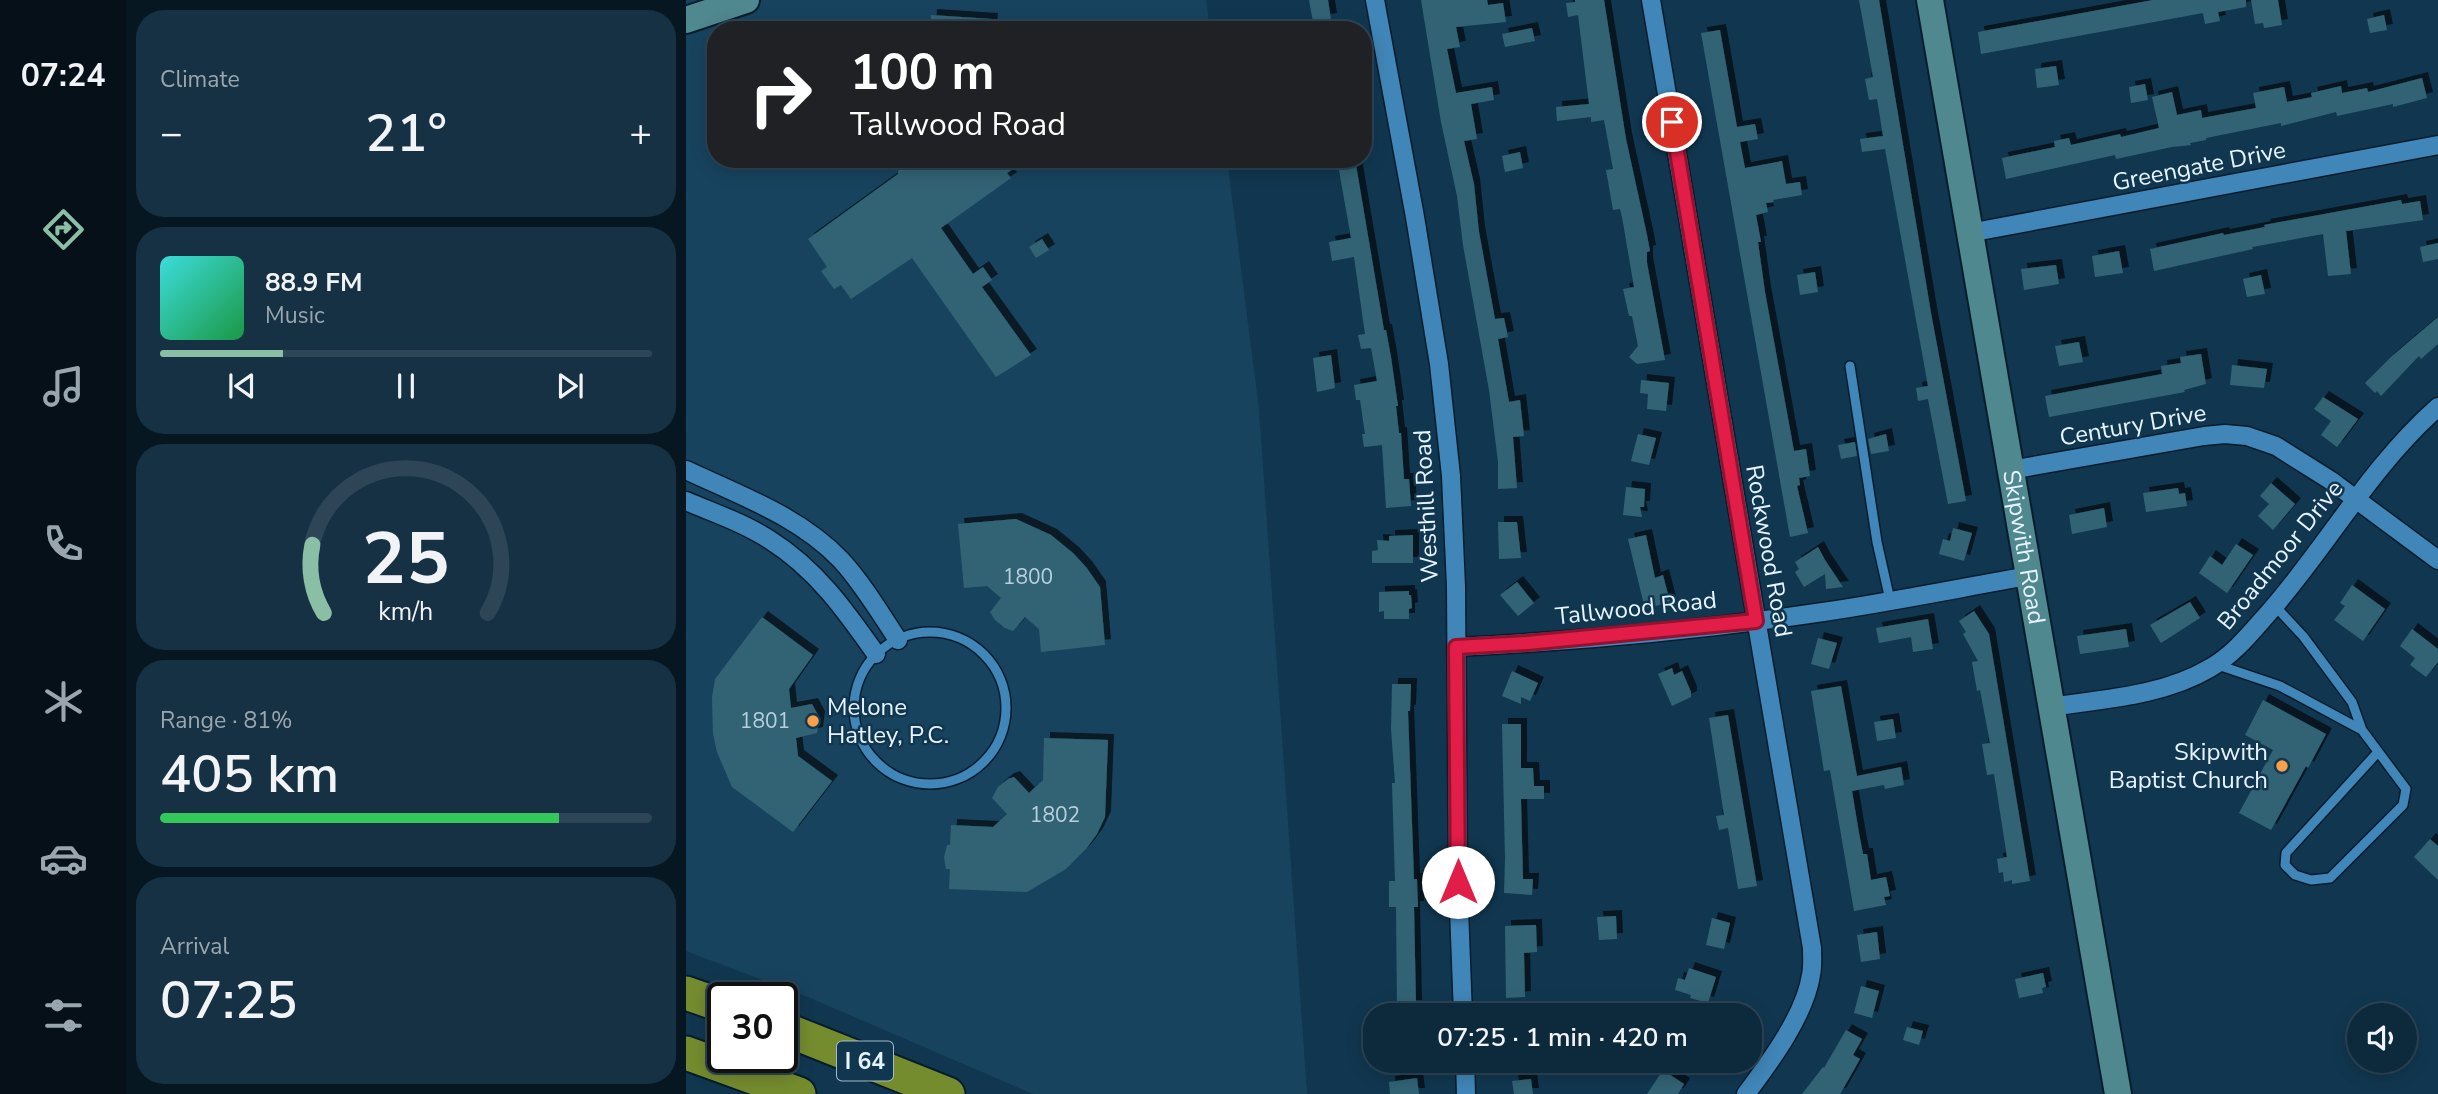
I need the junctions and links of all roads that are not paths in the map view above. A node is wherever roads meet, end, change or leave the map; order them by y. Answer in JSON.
{"nodes":[{"id":1,"x":746,"y":0,"type":"edge"},
{"id":2,"x":1375,"y":0,"type":"edge"},
{"id":3,"x":1651,"y":0,"type":"edge"},
{"id":4,"x":1930,"y":0,"type":"edge"},
{"id":5,"x":686,"y":20,"type":"edge"},
{"id":6,"x":2438,"y":145,"type":"edge"},
{"id":7,"x":1969,"y":233,"type":"junction"},
{"id":8,"x":1850,"y":366,"type":"dead end"},
{"id":9,"x":2438,"y":407,"type":"edge"},
{"id":10,"x":686,"y":470,"type":"edge"},
{"id":11,"x":2010,"y":470,"type":"junction"},
{"id":12,"x":686,"y":500,"type":"edge"},
{"id":13,"x":2356,"y":500,"type":"junction"},
{"id":14,"x":2438,"y":560,"type":"edge"},
{"id":15,"x":2028,"y":576,"type":"junction"},
{"id":16,"x":1890,"y":600,"type":"junction"},
{"id":17,"x":2275,"y":606,"type":"junction"},
{"id":18,"x":1756,"y":621,"type":"junction"},
{"id":19,"x":898,"y":640,"type":"junction"},
{"id":20,"x":1456,"y":647,"type":"junction"},
{"id":21,"x":876,"y":654,"type":"junction"},
{"id":22,"x":2217,"y":664,"type":"junction"},
{"id":23,"x":2050,"y":707,"type":"junction"},
{"id":24,"x":2362,"y":730,"type":"junction"},
{"id":25,"x":2378,"y":752,"type":"junction"},
{"id":26,"x":686,"y":993,"type":"edge"},
{"id":27,"x":707,"y":1000,"type":"edge"},
{"id":28,"x":1463,"y":1003,"type":"edge"},
{"id":29,"x":798,"y":1034,"type":"edge"},
{"id":30,"x":686,"y":1053,"type":"edge"},
{"id":31,"x":1465,"y":1073,"type":"edge"},
{"id":32,"x":799,"y":1094,"type":"edge"},
{"id":33,"x":948,"y":1094,"type":"edge"},
{"id":34,"x":1466,"y":1094,"type":"edge"},
{"id":35,"x":1746,"y":1094,"type":"edge"},
{"id":36,"x":2118,"y":1094,"type":"edge"}],
"edges":[{"from":1,"to":5,"type":"main road"},
{"from":2,"to":20,"type":"street","name":"Westhill Road"},
{"from":3,"to":18,"type":"street","name":"Rockwood Road"},
{"from":4,"to":7,"type":"main road","name":"Skipwith Road"},
{"from":6,"to":7,"type":"street","name":"Greengate Drive"},
{"from":7,"to":11,"type":"main road","name":"Skipwith Road"},
{"from":8,"to":16,"type":"lane"},
{"from":9,"to":13,"type":"street","name":"Broadmoor Drive"},
{"from":10,"to":19,"type":"street"},
{"from":11,"to":13,"type":"street","name":"Century Drive"},
{"from":11,"to":15,"type":"main road","name":"Skipwith Road"},
{"from":12,"to":21,"type":"street"},
{"from":13,"to":14,"type":"street","name":"Century Drive"},
{"from":13,"to":17,"type":"street","name":"Broadmoor Drive"},
{"from":15,"to":16,"type":"street","name":"Tallwood Road"},
{"from":15,"to":23,"type":"main road","name":"Skipwith Road"},
{"from":16,"to":18,"type":"street","name":"Tallwood Road"},
{"from":17,"to":22,"type":"street","name":"Broadmoor Drive"},
{"from":17,"to":24,"type":"lane"},
{"from":18,"to":20,"type":"street","name":"Tallwood Road"},
{"from":18,"to":35,"type":"street","name":"Rockwood Road"},
{"from":19,"to":21,"type":"lane"},
{"from":19,"to":21,"type":"lane"},
{"from":20,"to":28,"type":"street","name":"Westhill Road"},
{"from":22,"to":23,"type":"street","name":"Broadmoor Drive"},
{"from":22,"to":24,"type":"lane"},
{"from":23,"to":36,"type":"main road","name":"Skipwith Road"},
{"from":24,"to":25,"type":"lane"},
{"from":25,"to":25,"type":"lane"},
{"from":26,"to":27,"type":"highway"},
{"from":29,"to":33,"type":"highway","number":"I 64"},
{"from":30,"to":32,"type":"highway"},
{"from":31,"to":34,"type":"street"}]}
